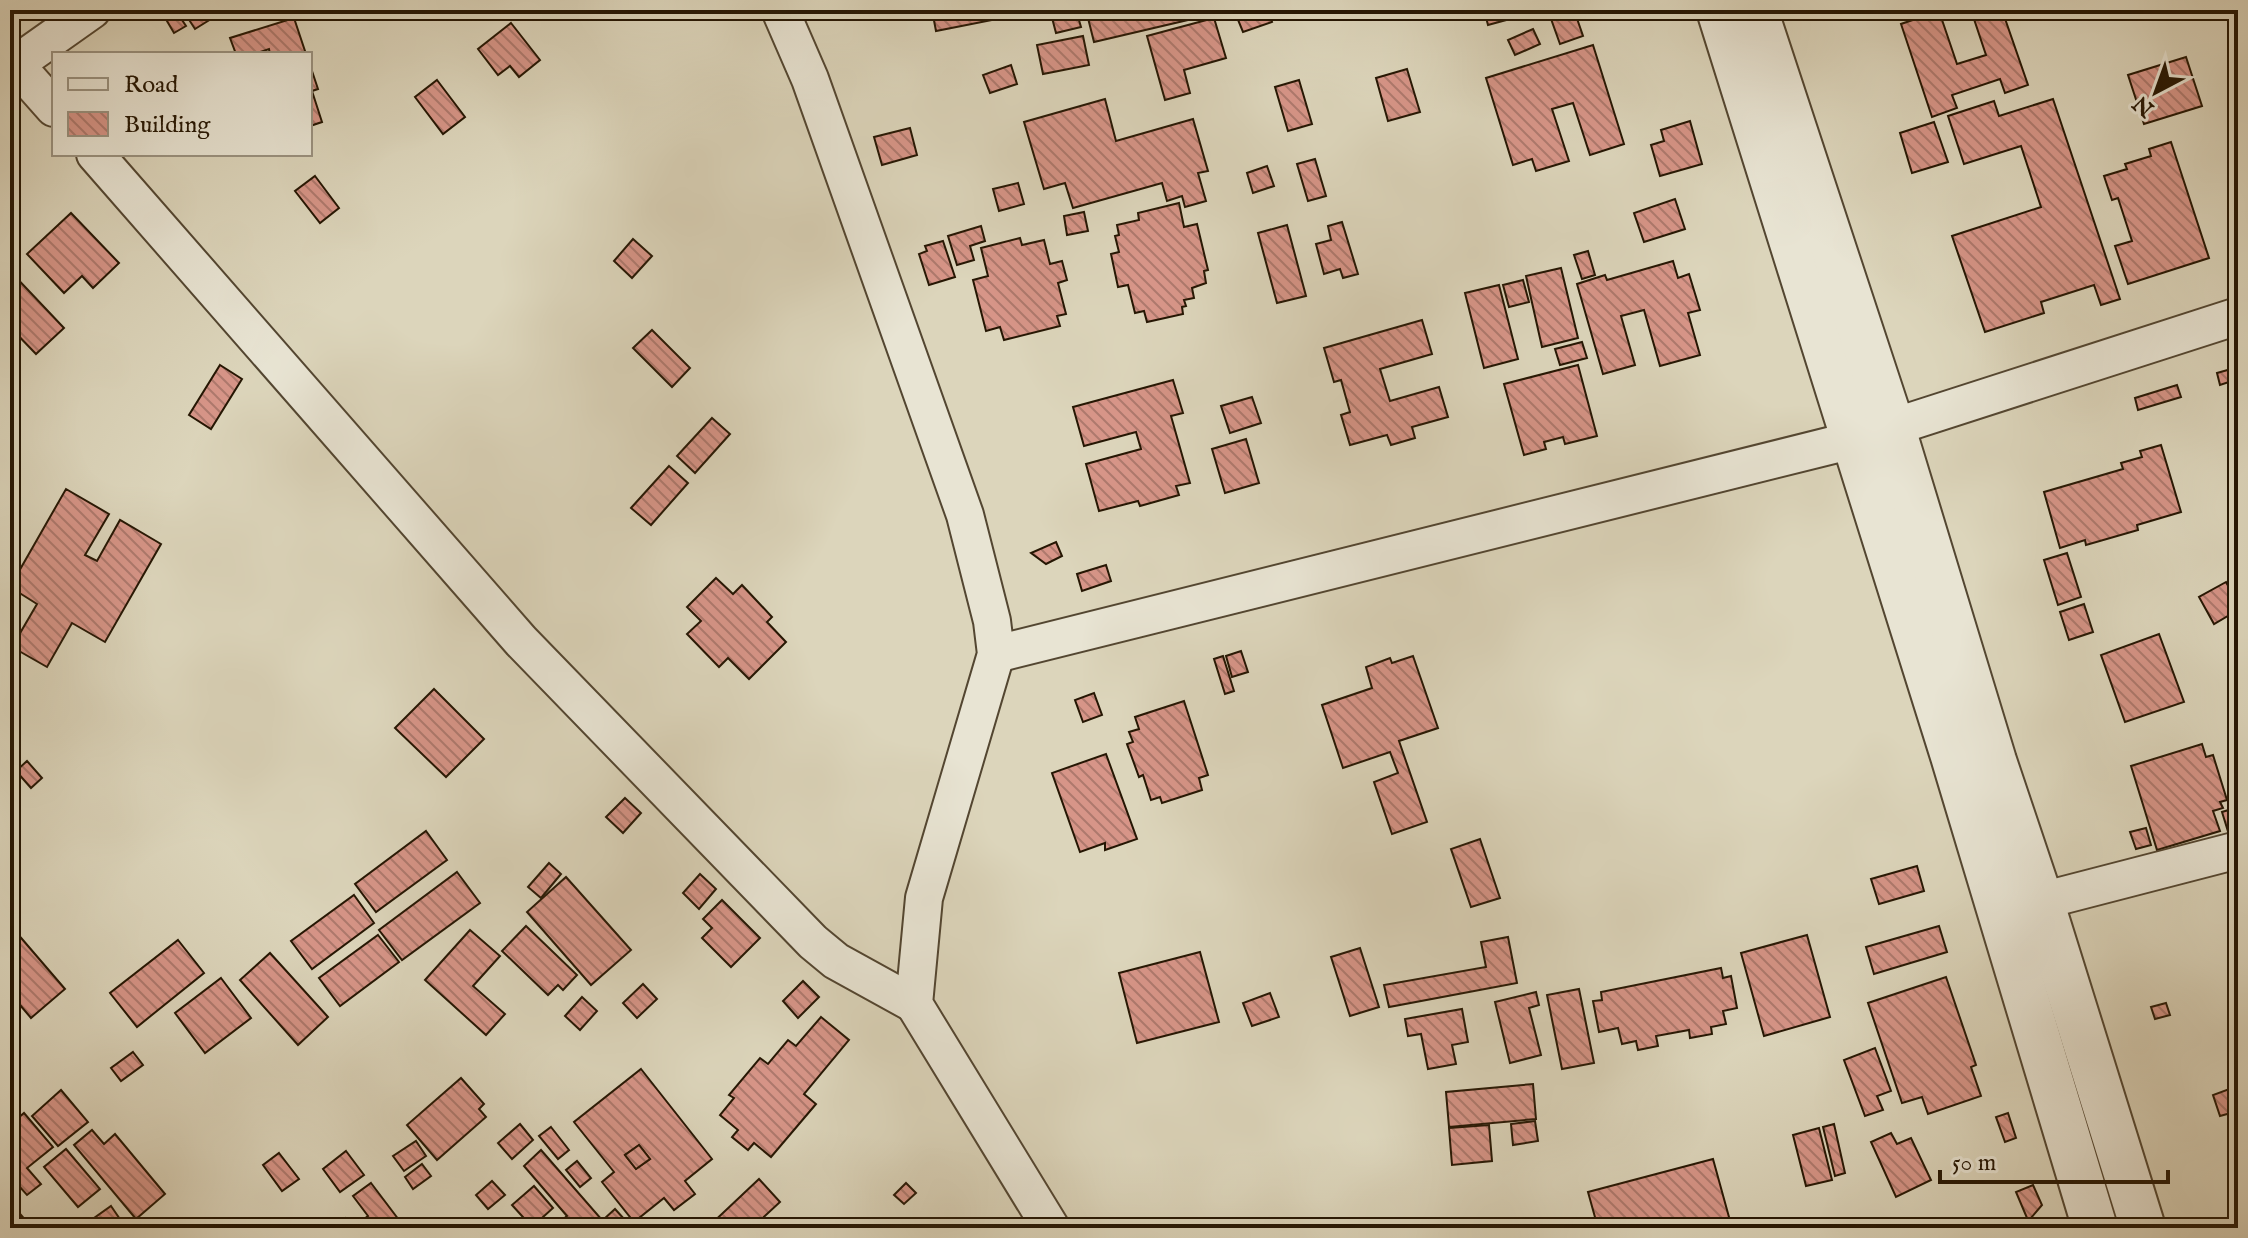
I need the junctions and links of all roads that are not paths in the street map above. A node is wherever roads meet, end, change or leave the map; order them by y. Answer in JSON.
{"nodes":[{"id":1,"x":92,"y":10,"type":"edge"},
{"id":2,"x":780,"y":10,"type":"edge"},
{"id":3,"x":1719,"y":10,"type":"edge"},
{"id":4,"x":1755,"y":10,"type":"edge"},
{"id":5,"x":13,"y":66,"type":"edge"},
{"id":6,"x":52,"y":106,"type":"edge"},
{"id":7,"x":97,"y":156,"type":"edge"},
{"id":8,"x":2238,"y":316,"type":"edge"},
{"id":9,"x":1873,"y":434,"type":"junction"},
{"id":10,"x":996,"y":654,"type":"junction"},
{"id":11,"x":2238,"y":850,"type":"edge"},
{"id":12,"x":2041,"y":901,"type":"junction"},
{"id":13,"x":914,"y":1004,"type":"junction"},
{"id":14,"x":1051,"y":1228,"type":"edge"},
{"id":15,"x":2095,"y":1228,"type":"edge"},
{"id":16,"x":2143,"y":1228,"type":"edge"}],
"edges":[{"from":1,"to":5,"type":"street"},
{"from":2,"to":10,"type":"street"},
{"from":3,"to":9,"type":"street"},
{"from":4,"to":9,"type":"street"},
{"from":5,"to":6,"type":"street"},
{"from":7,"to":13,"type":"street"},
{"from":8,"to":9,"type":"street"},
{"from":9,"to":10,"type":"street"},
{"from":9,"to":12,"type":"street"},
{"from":9,"to":15,"type":"street"},
{"from":10,"to":13,"type":"street"},
{"from":11,"to":12,"type":"street"},
{"from":12,"to":16,"type":"street"},
{"from":13,"to":14,"type":"street"}]}
